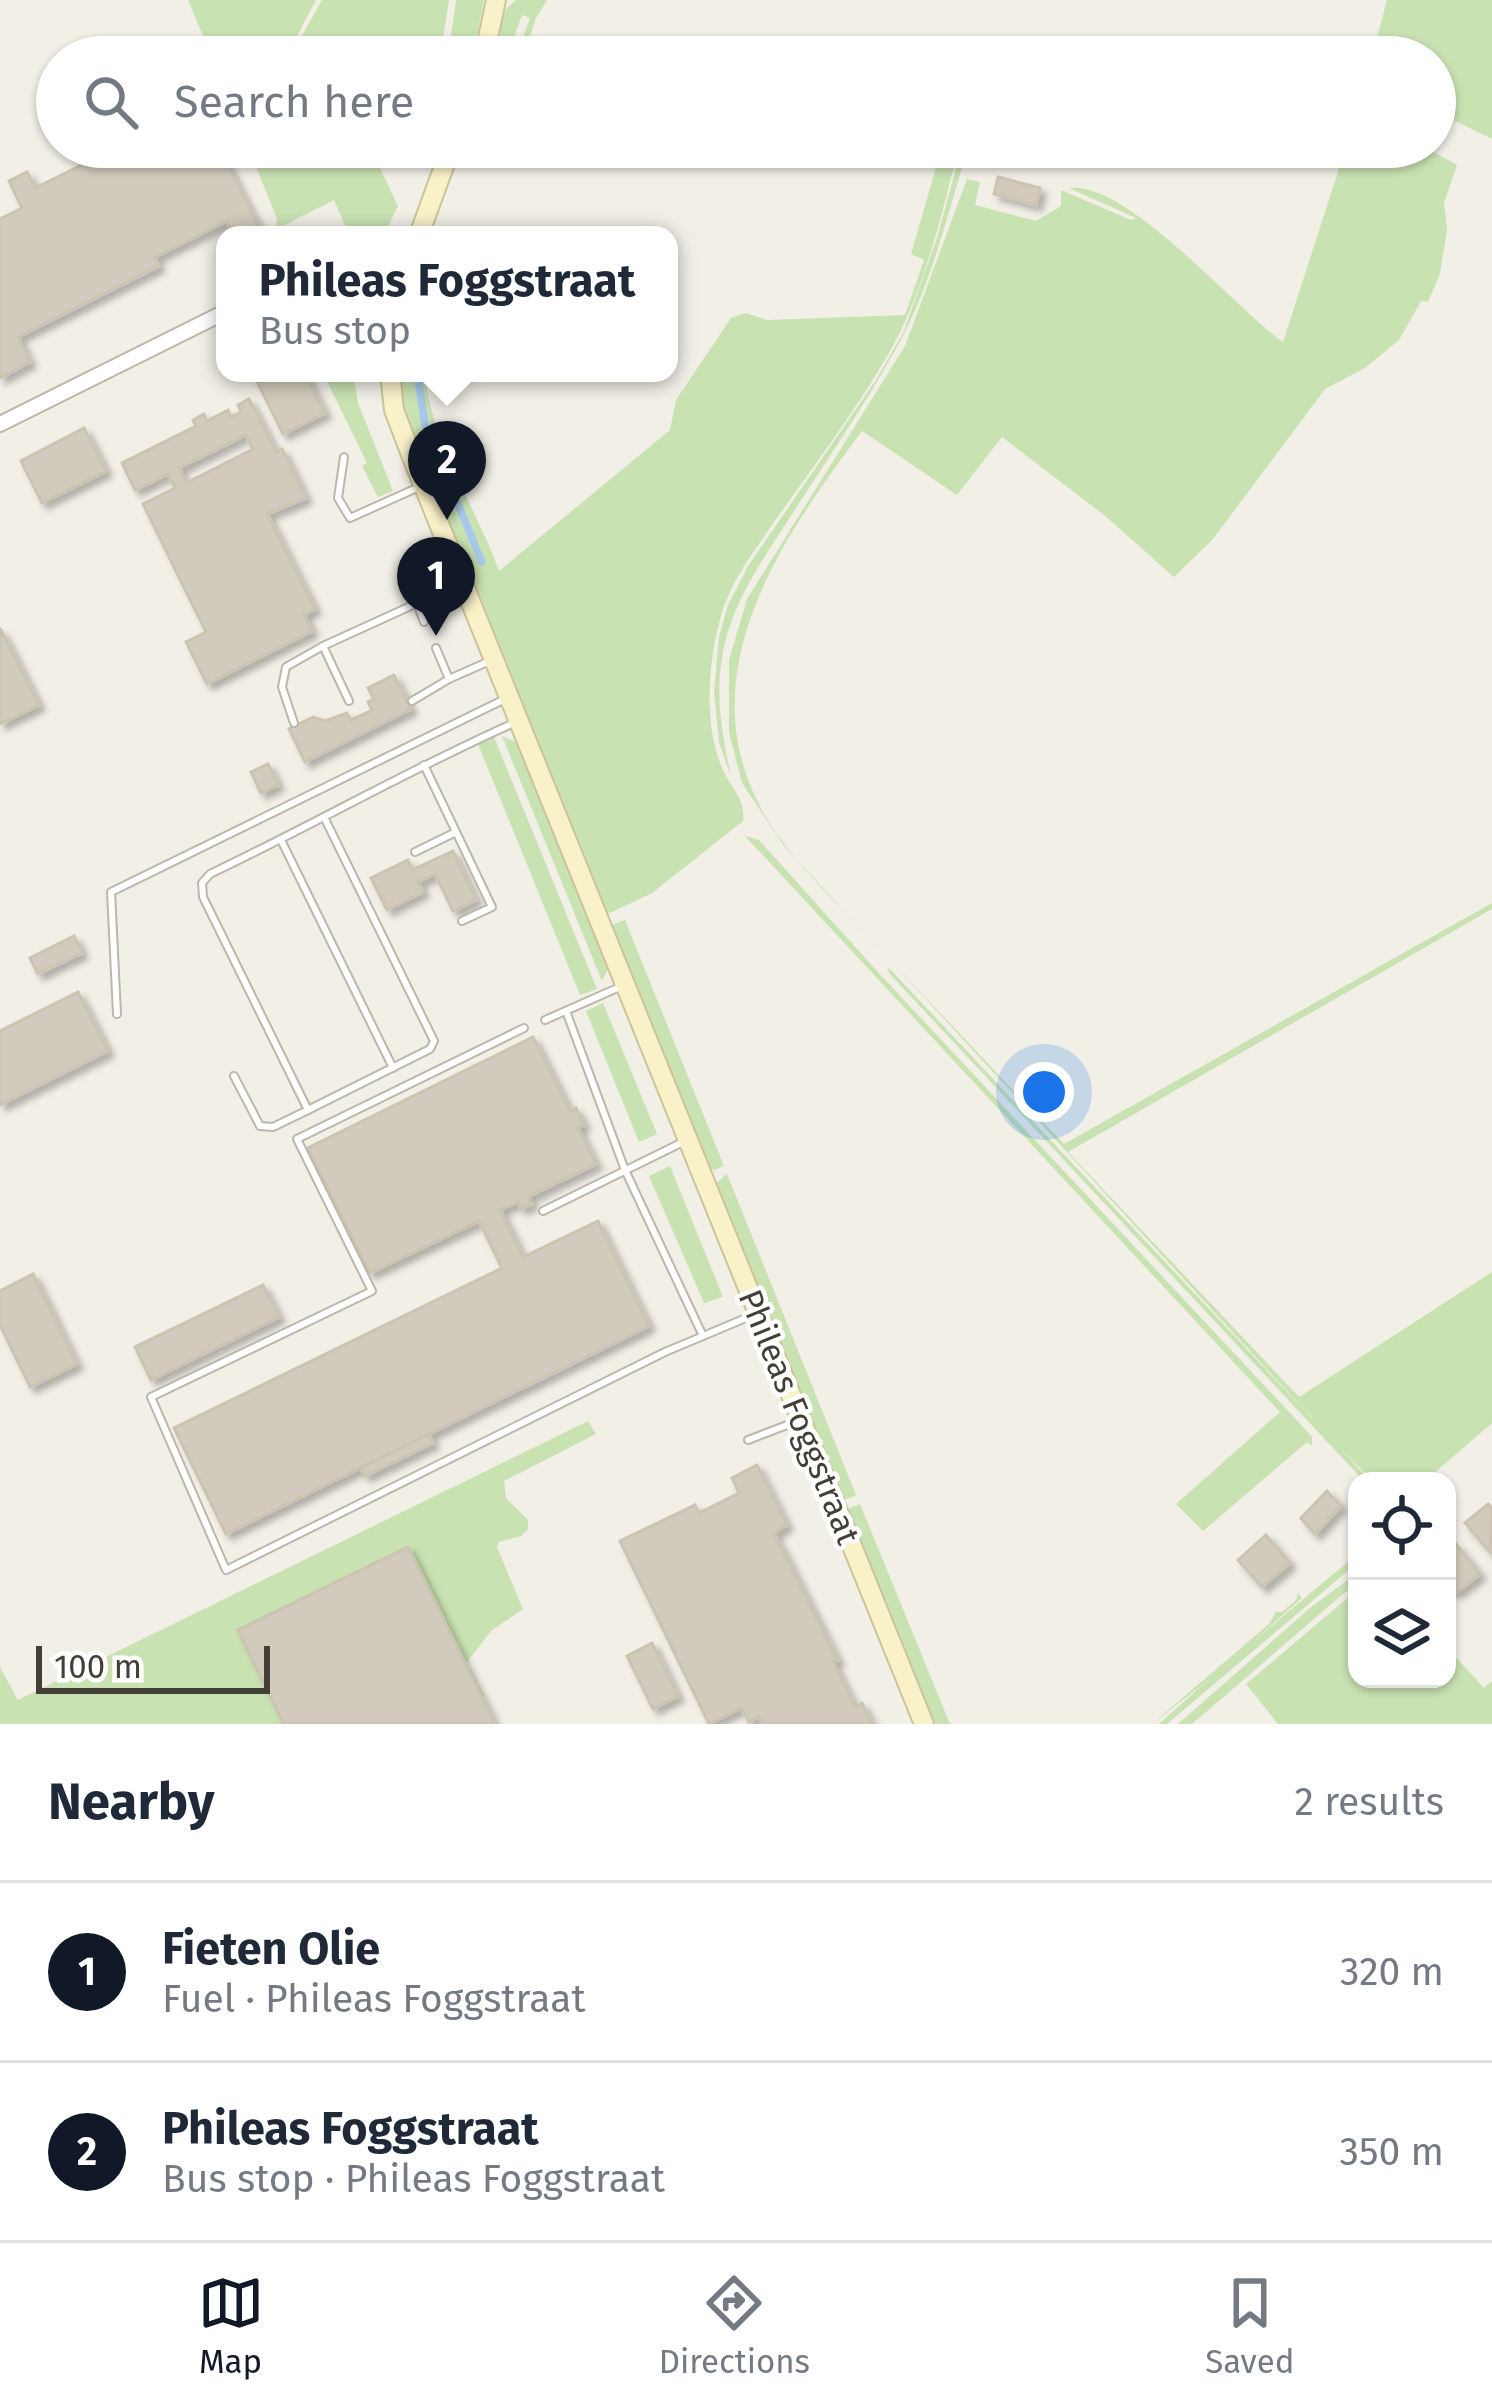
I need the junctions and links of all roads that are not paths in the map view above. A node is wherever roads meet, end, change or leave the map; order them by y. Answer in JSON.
{"nodes":[{"id":1,"x":496,"y":0,"type":"edge"},
{"id":2,"x":488,"y":36,"type":"edge"},
{"id":3,"x":443,"y":168,"type":"edge"},
{"id":4,"x":422,"y":226,"type":"edge"},
{"id":5,"x":216,"y":316,"type":"edge"},
{"id":6,"x":391,"y":382,"type":"edge"},
{"id":7,"x":0,"y":424,"type":"edge"},
{"id":8,"x":344,"y":457,"type":"dead end"},
{"id":9,"x":423,"y":485,"type":"junction"},
{"id":10,"x":462,"y":582,"type":"junction"},
{"id":11,"x":417,"y":603,"type":"junction"},
{"id":12,"x":424,"y":622,"type":"dead end"},
{"id":13,"x":323,"y":646,"type":"junction"},
{"id":14,"x":436,"y":649,"type":"dead end"},
{"id":15,"x":494,"y":660,"type":"junction"},
{"id":16,"x":448,"y":679,"type":"junction"},
{"id":17,"x":508,"y":697,"type":"junction"},
{"id":18,"x":349,"y":701,"type":"dead end"},
{"id":19,"x":412,"y":701,"type":"dead end"},
{"id":20,"x":518,"y":721,"type":"junction"},
{"id":21,"x":294,"y":723,"type":"dead end"},
{"id":22,"x":424,"y":765,"type":"junction"},
{"id":23,"x":325,"y":819,"type":"junction"},
{"id":24,"x":456,"y":832,"type":"junction"},
{"id":25,"x":281,"y":840,"type":"junction"},
{"id":26,"x":415,"y":852,"type":"dead end"},
{"id":27,"x":462,"y":922,"type":"dead end"},
{"id":28,"x":625,"y":984,"type":"junction"},
{"id":29,"x":566,"y":1011,"type":"junction"},
{"id":30,"x":117,"y":1014,"type":"dead end"},
{"id":31,"x":545,"y":1020,"type":"dead end"},
{"id":32,"x":524,"y":1028,"type":"dead end"},
{"id":33,"x":393,"y":1068,"type":"junction"},
{"id":34,"x":234,"y":1076,"type":"dead end"},
{"id":35,"x":308,"y":1110,"type":"junction"},
{"id":36,"x":686,"y":1140,"type":"junction"},
{"id":37,"x":626,"y":1170,"type":"junction"},
{"id":38,"x":543,"y":1211,"type":"dead end"},
{"id":39,"x":757,"y":1313,"type":"junction"},
{"id":40,"x":703,"y":1336,"type":"junction"},
{"id":41,"x":800,"y":1420,"type":"junction"},
{"id":42,"x":748,"y":1441,"type":"dead end"},
{"id":43,"x":924,"y":1724,"type":"edge"}],
"edges":[{"from":1,"to":2,"type":"street"},
{"from":3,"to":4,"type":"street"},
{"from":5,"to":7,"type":"street"},
{"from":6,"to":9,"type":"street","name":"Phileas Foggstraat"},
{"from":8,"to":9,"type":"lane"},
{"from":9,"to":10,"type":"street","name":"Phileas Foggstraat"},
{"from":10,"to":11,"type":"lane"},
{"from":10,"to":15,"type":"street","name":"Phileas Foggstraat"},
{"from":11,"to":12,"type":"lane"},
{"from":11,"to":13,"type":"lane"},
{"from":13,"to":18,"type":"lane"},
{"from":13,"to":21,"type":"lane"},
{"from":14,"to":16,"type":"lane"},
{"from":15,"to":16,"type":"lane"},
{"from":15,"to":17,"type":"street","name":"Phileas Foggstraat"},
{"from":16,"to":19,"type":"lane"},
{"from":17,"to":20,"type":"street","name":"Phileas Foggstraat"},
{"from":17,"to":30,"type":"lane"},
{"from":20,"to":22,"type":"lane"},
{"from":20,"to":28,"type":"street","name":"Phileas Foggstraat"},
{"from":22,"to":23,"type":"lane"},
{"from":22,"to":24,"type":"lane"},
{"from":23,"to":25,"type":"lane"},
{"from":23,"to":33,"type":"lane"},
{"from":24,"to":26,"type":"lane"},
{"from":24,"to":27,"type":"lane"},
{"from":25,"to":33,"type":"lane"},
{"from":25,"to":35,"type":"lane"},
{"from":28,"to":29,"type":"lane"},
{"from":28,"to":36,"type":"street","name":"Phileas Foggstraat"},
{"from":29,"to":31,"type":"lane"},
{"from":29,"to":37,"type":"lane"},
{"from":32,"to":40,"type":"lane"},
{"from":33,"to":35,"type":"lane"},
{"from":34,"to":35,"type":"lane"},
{"from":36,"to":37,"type":"lane"},
{"from":36,"to":39,"type":"street","name":"Phileas Foggstraat"},
{"from":37,"to":38,"type":"lane"},
{"from":37,"to":40,"type":"lane"},
{"from":39,"to":40,"type":"lane"},
{"from":39,"to":41,"type":"street","name":"Phileas Foggstraat"},
{"from":41,"to":42,"type":"lane"},
{"from":41,"to":43,"type":"street","name":"Phileas Foggstraat"}]}
